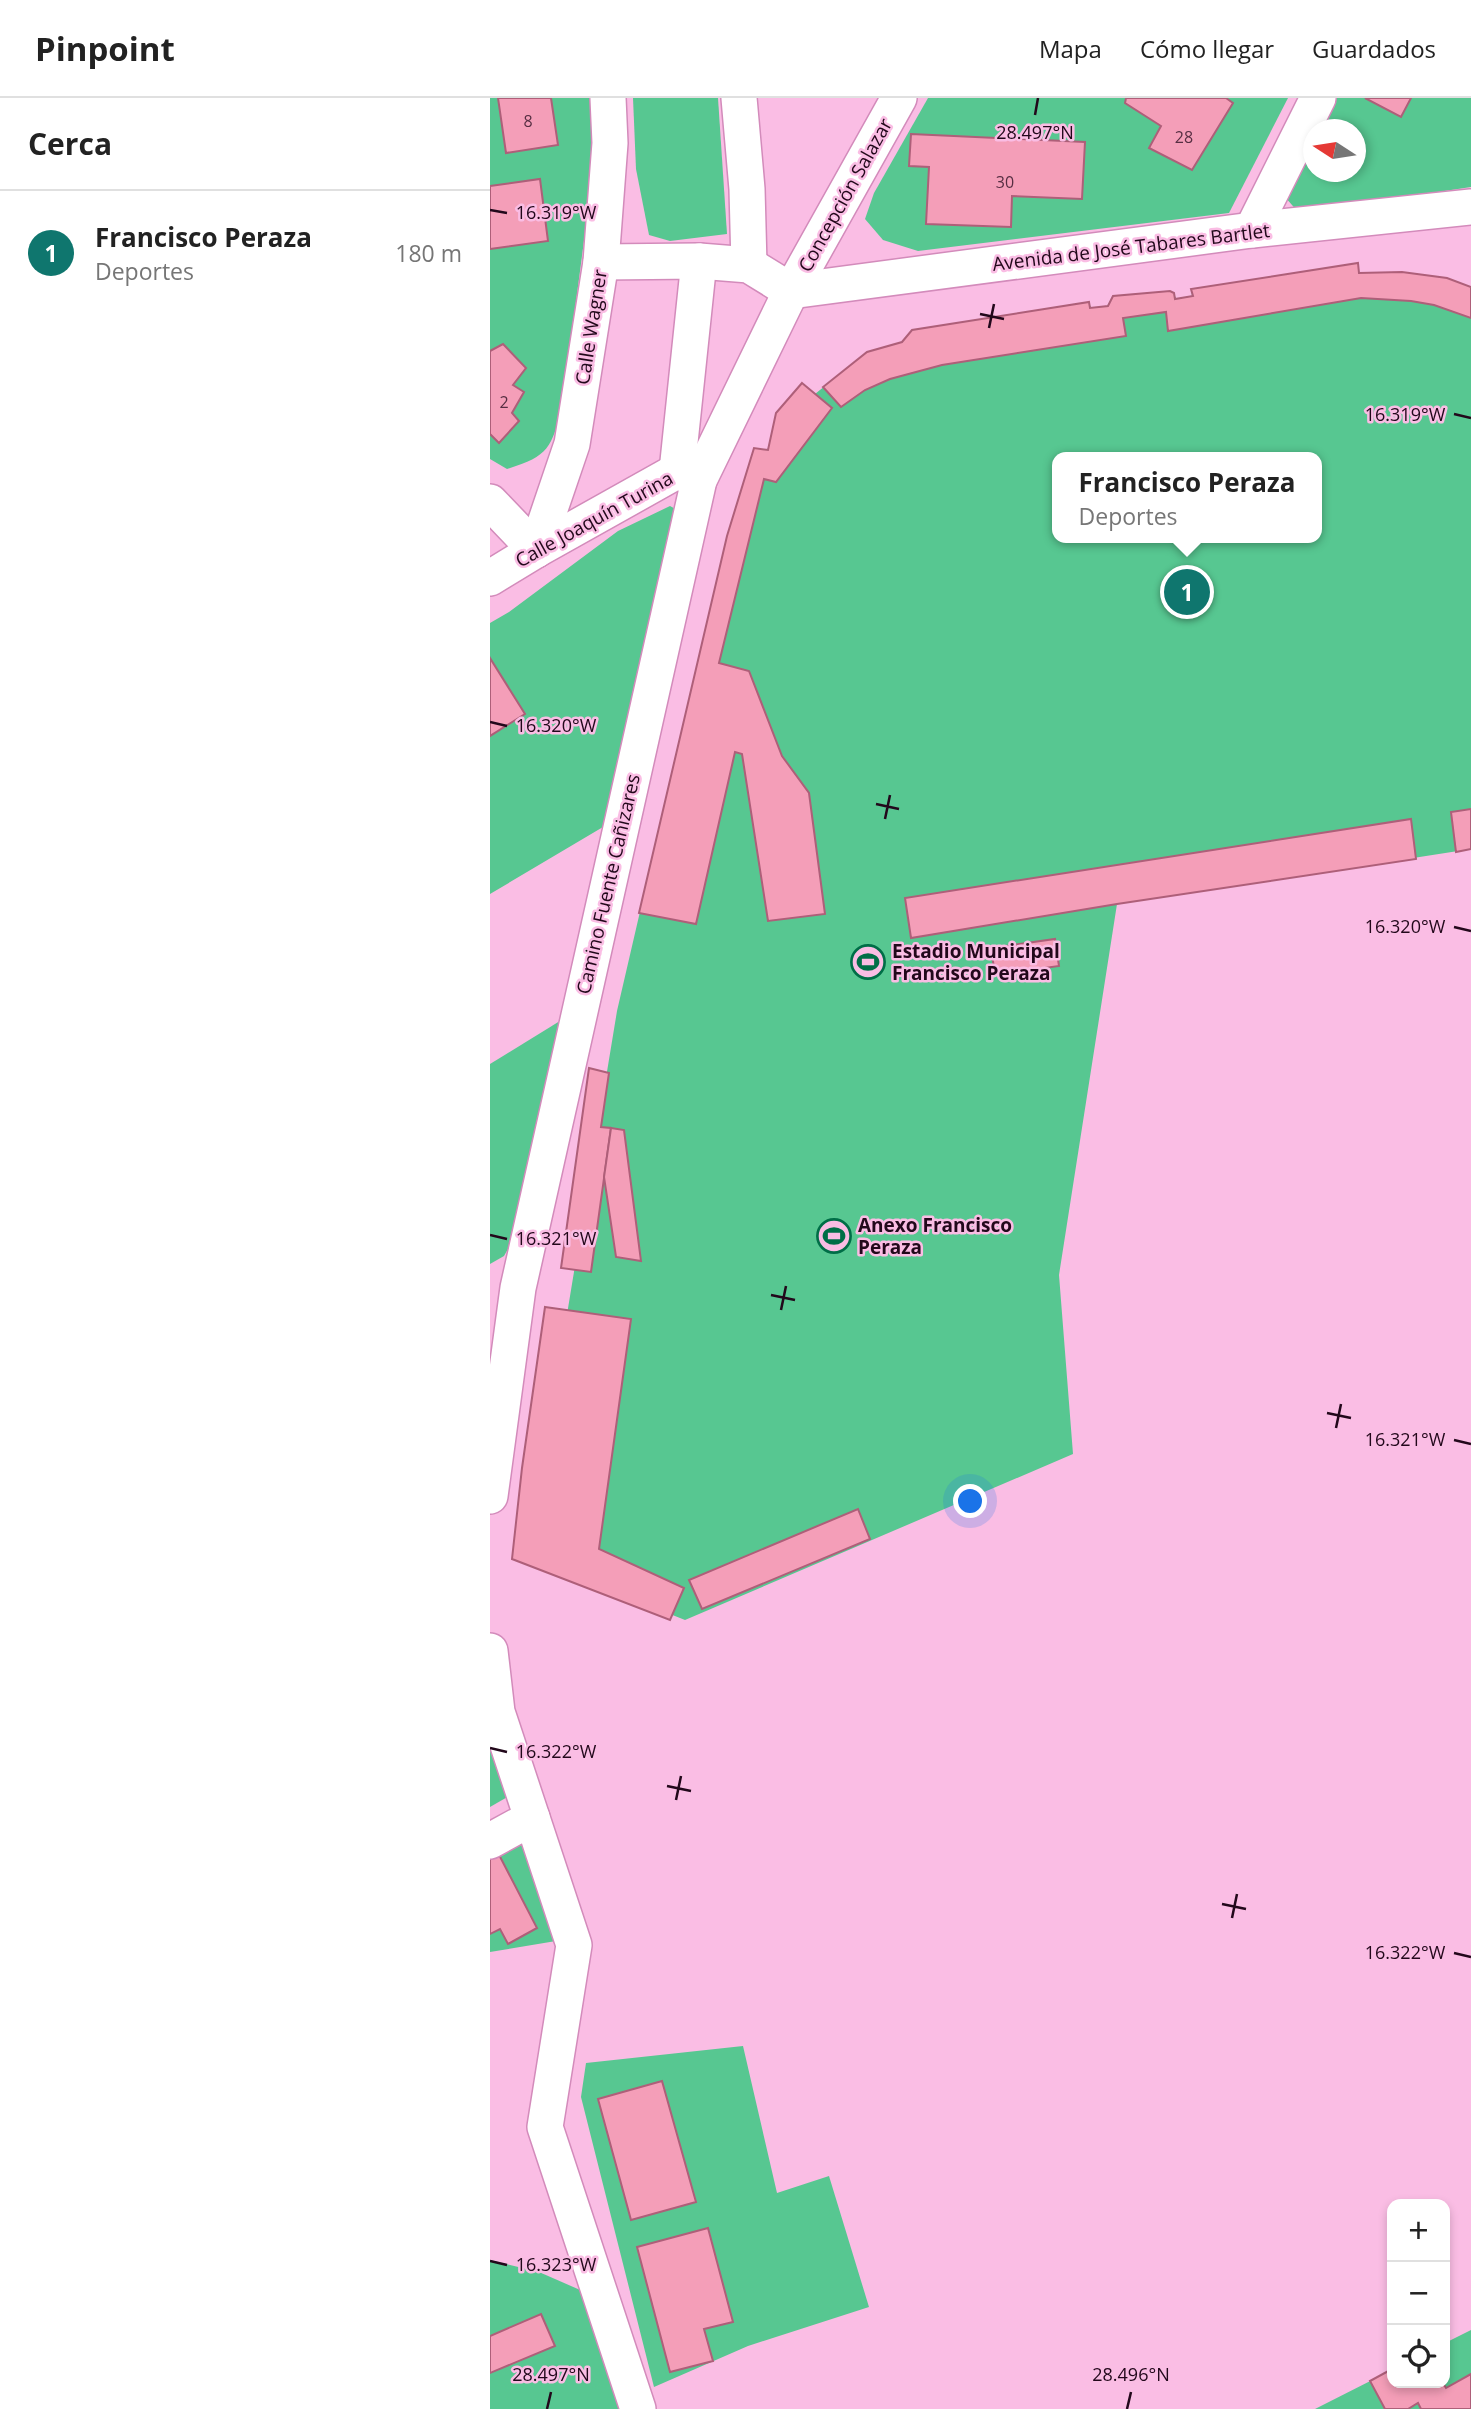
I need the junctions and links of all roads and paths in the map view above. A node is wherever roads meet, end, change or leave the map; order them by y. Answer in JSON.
{"nodes":[{"id":1,"x":608,"y":98,"type":"edge"},
{"id":2,"x":739,"y":98,"type":"edge"},
{"id":3,"x":899,"y":98,"type":"edge"},
{"id":4,"x":1318,"y":98,"type":"edge"},
{"id":5,"x":1471,"y":207,"type":"edge"},
{"id":6,"x":1252,"y":230,"type":"junction"},
{"id":7,"x":699,"y":261,"type":"junction"},
{"id":8,"x":601,"y":262,"type":"junction"},
{"id":9,"x":749,"y":265,"type":"junction"},
{"id":10,"x":791,"y":291,"type":"junction"},
{"id":11,"x":688,"y":476,"type":"junction"},
{"id":12,"x":490,"y":502,"type":"edge"},
{"id":13,"x":536,"y":550,"type":"junction"},
{"id":14,"x":490,"y":578,"type":"edge"},
{"id":15,"x":504,"y":1296,"type":"edge"},
{"id":16,"x":490,"y":1496,"type":"edge"},
{"id":17,"x":490,"y":1651,"type":"edge"},
{"id":18,"x":532,"y":1818,"type":"junction"},
{"id":19,"x":490,"y":1840,"type":"edge"},
{"id":20,"x":638,"y":2409,"type":"edge"}],
"edges":[{"from":1,"to":8,"type":"street","name":"Calle Wagner"},
{"from":2,"to":9,"type":"street"},
{"from":3,"to":10,"type":"street","name":"Concepción Salazar"},
{"from":4,"to":6,"type":"street"},
{"from":5,"to":6,"type":"street","name":"Avenida de José Tabares Bartlet"},
{"from":6,"to":10,"type":"street","name":"Avenida de José Tabares Bartlet"},
{"from":7,"to":8,"type":"street"},
{"from":7,"to":9,"type":"street"},
{"from":7,"to":11,"type":"street"},
{"from":8,"to":13,"type":"street","name":"Calle Wagner"},
{"from":9,"to":10,"type":"street"},
{"from":10,"to":11,"type":"street","name":"Camino Fuente Cañizares"},
{"from":11,"to":13,"type":"street","name":"Calle Joaquín Turina"},
{"from":11,"to":15,"type":"street","name":"Camino Fuente Cañizares"},
{"from":12,"to":13,"type":"street"},
{"from":13,"to":14,"type":"street","name":"Calle Joaquín Turina"},
{"from":15,"to":16,"type":"street","name":"Camino Fuente Cañizares"},
{"from":17,"to":18,"type":"street"},
{"from":18,"to":19,"type":"street"},
{"from":18,"to":20,"type":"street"}]}
